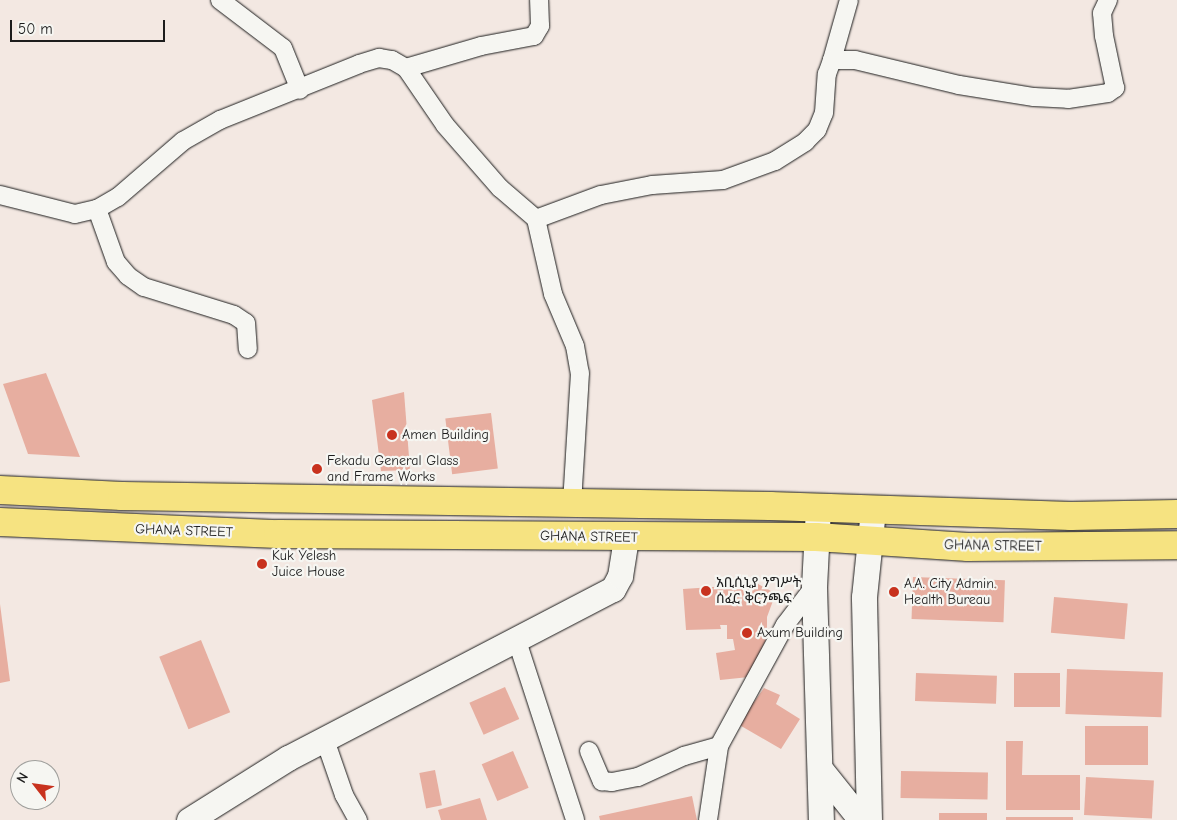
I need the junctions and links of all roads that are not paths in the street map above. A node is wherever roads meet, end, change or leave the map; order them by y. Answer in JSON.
{"nodes":[{"id":1,"x":220,"y":0,"type":"edge"},
{"id":2,"x":539,"y":0,"type":"edge"},
{"id":3,"x":849,"y":0,"type":"edge"},
{"id":4,"x":1108,"y":0,"type":"edge"},
{"id":5,"x":832,"y":60,"type":"junction"},
{"id":6,"x":406,"y":68,"type":"junction"},
{"id":7,"x":300,"y":90,"type":"junction"},
{"id":8,"x":0,"y":195,"type":"edge"},
{"id":9,"x":97,"y":209,"type":"junction"},
{"id":10,"x":536,"y":219,"type":"junction"},
{"id":11,"x":248,"y":349,"type":"dead end"},
{"id":12,"x":0,"y":490,"type":"edge"},
{"id":13,"x":572,"y":504,"type":"junction"},
{"id":14,"x":818,"y":508,"type":"junction"},
{"id":15,"x":873,"y":510,"type":"junction"},
{"id":16,"x":968,"y":511,"type":"junction"},
{"id":17,"x":1177,"y":514,"type":"edge"},
{"id":18,"x":0,"y":522,"type":"edge"},
{"id":19,"x":816,"y":537,"type":"junction"},
{"id":20,"x":626,"y":538,"type":"junction"},
{"id":21,"x":868,"y":540,"type":"junction"},
{"id":22,"x":1177,"y":545,"type":"edge"},
{"id":23,"x":968,"y":547,"type":"junction"},
{"id":24,"x":814,"y":587,"type":"junction"},
{"id":25,"x":517,"y":641,"type":"junction"},
{"id":26,"x":325,"y":740,"type":"junction"},
{"id":27,"x":719,"y":746,"type":"junction"},
{"id":28,"x":589,"y":752,"type":"dead end"},
{"id":29,"x":821,"y":770,"type":"junction"},
{"id":30,"x":189,"y":820,"type":"edge"},
{"id":31,"x":358,"y":820,"type":"edge"},
{"id":32,"x":575,"y":820,"type":"edge"},
{"id":33,"x":708,"y":820,"type":"edge"},
{"id":34,"x":821,"y":820,"type":"edge"},
{"id":35,"x":861,"y":820,"type":"edge"},
{"id":36,"x":869,"y":820,"type":"edge"}],
"edges":[{"from":1,"to":7,"type":"street"},
{"from":2,"to":6,"type":"street"},
{"from":3,"to":5,"type":"street"},
{"from":4,"to":5,"type":"street"},
{"from":5,"to":10,"type":"street"},
{"from":6,"to":7,"type":"street"},
{"from":6,"to":10,"type":"street"},
{"from":7,"to":9,"type":"street"},
{"from":8,"to":9,"type":"street"},
{"from":9,"to":11,"type":"street"},
{"from":10,"to":13,"type":"street"},
{"from":12,"to":13,"type":"main road"},
{"from":13,"to":14,"type":"main road"},
{"from":14,"to":15,"type":"main road"},
{"from":14,"to":19,"type":"main road"},
{"from":15,"to":16,"type":"main road"},
{"from":15,"to":21,"type":"main road"},
{"from":16,"to":17,"type":"main road"},
{"from":16,"to":23,"type":"main road"},
{"from":18,"to":20,"type":"main road","name":"GHANA STREET"},
{"from":19,"to":20,"type":"main road","name":"GHANA STREET"},
{"from":19,"to":21,"type":"main road","name":"GHANA STREET"},
{"from":19,"to":24,"type":"main road"},
{"from":20,"to":25,"type":"main road"},
{"from":21,"to":23,"type":"main road","name":"GHANA STREET"},
{"from":21,"to":36,"type":"main road"},
{"from":22,"to":23,"type":"main road","name":"GHANA STREET"},
{"from":24,"to":27,"type":"street"},
{"from":24,"to":29,"type":"main road"},
{"from":25,"to":26,"type":"main road"},
{"from":25,"to":32,"type":"street"},
{"from":26,"to":30,"type":"main road"},
{"from":26,"to":31,"type":"street"},
{"from":27,"to":28,"type":"street"},
{"from":27,"to":33,"type":"street"},
{"from":29,"to":34,"type":"main road"},
{"from":29,"to":35,"type":"main road"}]}
